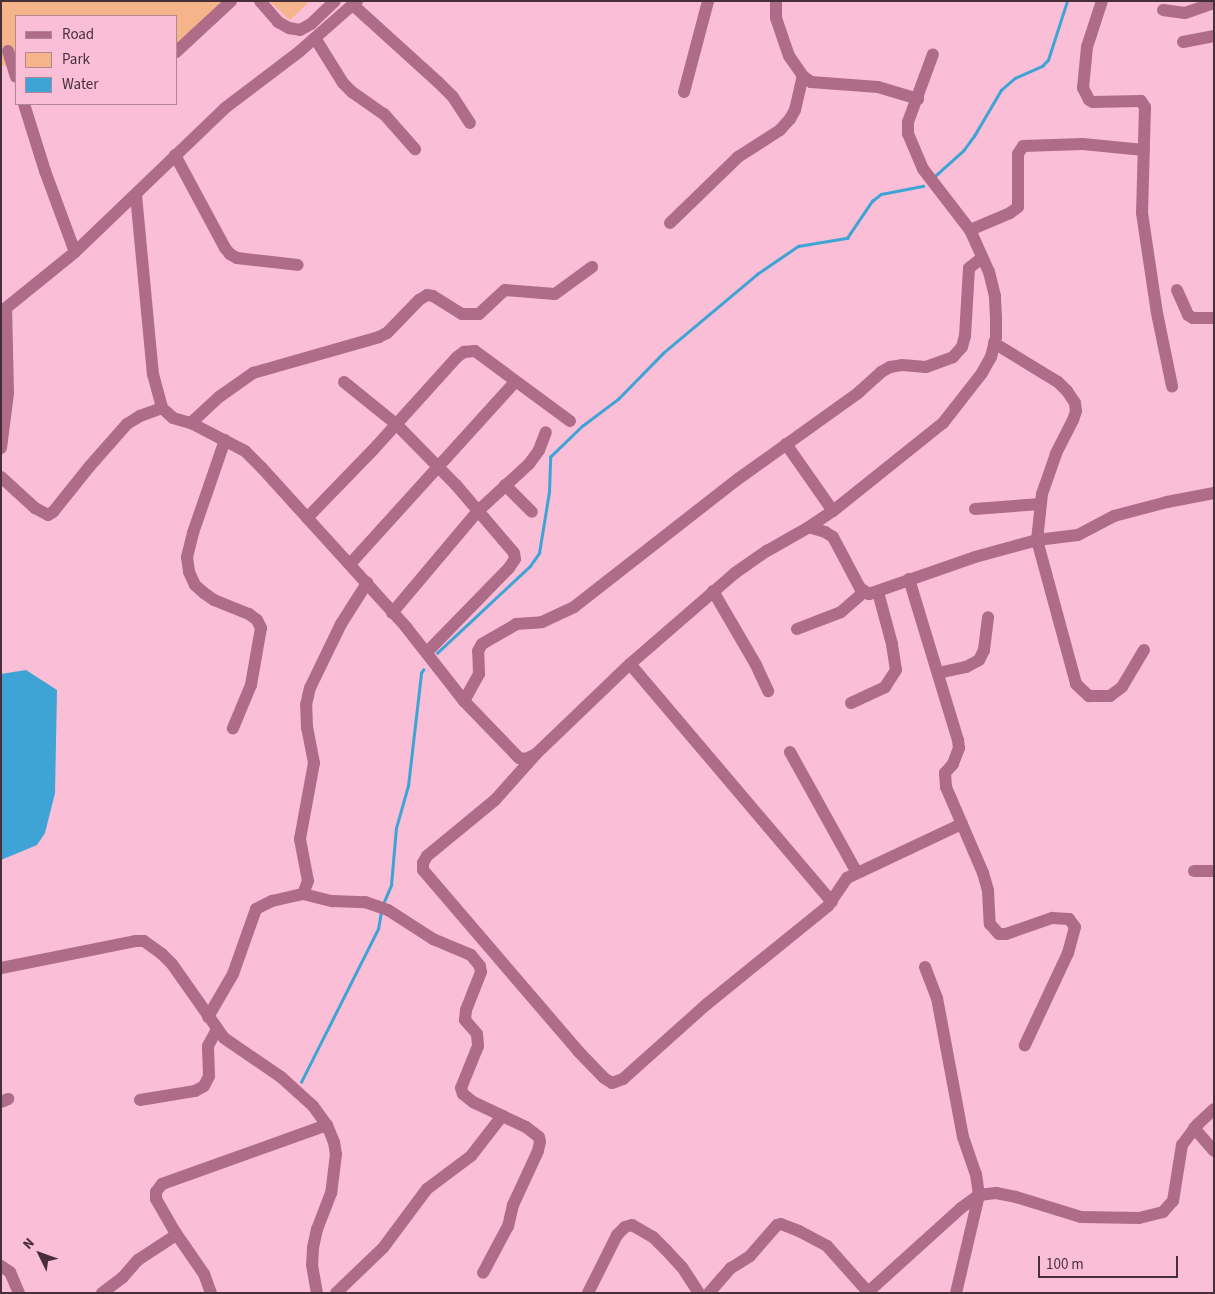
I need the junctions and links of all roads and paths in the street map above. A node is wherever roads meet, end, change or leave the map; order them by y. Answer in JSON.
{"nodes":[{"id":1,"x":231,"y":1,"type":"edge"},
{"id":2,"x":260,"y":1,"type":"edge"},
{"id":3,"x":335,"y":1,"type":"edge"},
{"id":4,"x":708,"y":1,"type":"edge"},
{"id":5,"x":776,"y":1,"type":"edge"},
{"id":6,"x":1102,"y":1,"type":"edge"},
{"id":7,"x":355,"y":3,"type":"edge"},
{"id":8,"x":1214,"y":3,"type":"edge"},
{"id":9,"x":1163,"y":10,"type":"dead end"},
{"id":10,"x":1214,"y":36,"type":"edge"},
{"id":11,"x":315,"y":38,"type":"junction"},
{"id":12,"x":1182,"y":42,"type":"dead end"},
{"id":13,"x":178,"y":50,"type":"edge"},
{"id":14,"x":9,"y":52,"type":"edge"},
{"id":15,"x":932,"y":54,"type":"dead end"},
{"id":16,"x":15,"y":73,"type":"edge"},
{"id":17,"x":803,"y":76,"type":"junction"},
{"id":18,"x":684,"y":92,"type":"dead end"},
{"id":19,"x":918,"y":99,"type":"junction"},
{"id":20,"x":24,"y":105,"type":"edge"},
{"id":21,"x":470,"y":123,"type":"dead end"},
{"id":22,"x":415,"y":149,"type":"dead end"},
{"id":23,"x":1137,"y":149,"type":"junction"},
{"id":24,"x":175,"y":155,"type":"junction"},
{"id":25,"x":136,"y":194,"type":"junction"},
{"id":26,"x":670,"y":223,"type":"dead end"},
{"id":27,"x":970,"y":230,"type":"junction"},
{"id":28,"x":75,"y":252,"type":"junction"},
{"id":29,"x":982,"y":258,"type":"junction"},
{"id":30,"x":298,"y":265,"type":"dead end"},
{"id":31,"x":592,"y":267,"type":"dead end"},
{"id":32,"x":1177,"y":290,"type":"dead end"},
{"id":33,"x":4,"y":310,"type":"edge"},
{"id":34,"x":1214,"y":318,"type":"edge"},
{"id":35,"x":994,"y":343,"type":"junction"},
{"id":36,"x":344,"y":382,"type":"dead end"},
{"id":37,"x":515,"y":382,"type":"junction"},
{"id":38,"x":1172,"y":386,"type":"dead end"},
{"id":39,"x":162,"y":408,"type":"junction"},
{"id":40,"x":570,"y":421,"type":"dead end"},
{"id":41,"x":191,"y":423,"type":"junction"},
{"id":42,"x":396,"y":424,"type":"junction"},
{"id":43,"x":546,"y":432,"type":"dead end"},
{"id":44,"x":225,"y":440,"type":"junction"},
{"id":45,"x":786,"y":444,"type":"junction"},
{"id":46,"x":1,"y":448,"type":"edge"},
{"id":47,"x":438,"y":468,"type":"junction"},
{"id":48,"x":1,"y":477,"type":"edge"},
{"id":49,"x":505,"y":485,"type":"junction"},
{"id":50,"x":1214,"y":493,"type":"edge"},
{"id":51,"x":1040,"y":504,"type":"junction"},
{"id":52,"x":975,"y":509,"type":"dead end"},
{"id":53,"x":478,"y":511,"type":"junction"},
{"id":54,"x":833,"y":511,"type":"junction"},
{"id":55,"x":532,"y":512,"type":"dead end"},
{"id":56,"x":307,"y":518,"type":"junction"},
{"id":57,"x":808,"y":527,"type":"junction"},
{"id":58,"x":1036,"y":540,"type":"junction"},
{"id":59,"x":350,"y":564,"type":"junction"},
{"id":60,"x":909,"y":579,"type":"junction"},
{"id":61,"x":367,"y":583,"type":"junction"},
{"id":62,"x":714,"y":591,"type":"junction"},
{"id":63,"x":864,"y":592,"type":"junction"},
{"id":64,"x":878,"y":592,"type":"junction"},
{"id":65,"x":392,"y":612,"type":"junction"},
{"id":66,"x":988,"y":617,"type":"dead end"},
{"id":67,"x":797,"y":629,"type":"dead end"},
{"id":68,"x":1144,"y":650,"type":"dead end"},
{"id":69,"x":427,"y":652,"type":"junction"},
{"id":70,"x":630,"y":664,"type":"junction"},
{"id":71,"x":938,"y":673,"type":"junction"},
{"id":72,"x":768,"y":691,"type":"dead end"},
{"id":73,"x":464,"y":700,"type":"junction"},
{"id":74,"x":851,"y":703,"type":"dead end"},
{"id":75,"x":233,"y":728,"type":"dead end"},
{"id":76,"x":790,"y":752,"type":"dead end"},
{"id":77,"x":536,"y":754,"type":"junction"},
{"id":78,"x":962,"y":824,"type":"junction"},
{"id":79,"x":1194,"y":871,"type":"dead end"},
{"id":80,"x":1214,"y":871,"type":"edge"},
{"id":81,"x":856,"y":873,"type":"junction"},
{"id":82,"x":303,"y":894,"type":"junction"},
{"id":83,"x":832,"y":902,"type":"junction"},
{"id":84,"x":925,"y":967,"type":"dead end"},
{"id":85,"x":1,"y":968,"type":"edge"},
{"id":86,"x":208,"y":1017,"type":"junction"},
{"id":87,"x":216,"y":1029,"type":"junction"},
{"id":88,"x":1025,"y":1046,"type":"dead end"},
{"id":89,"x":140,"y":1100,"type":"dead end"},
{"id":90,"x":1214,"y":1109,"type":"edge"},
{"id":91,"x":502,"y":1116,"type":"junction"},
{"id":92,"x":327,"y":1125,"type":"junction"},
{"id":93,"x":1194,"y":1128,"type":"junction"},
{"id":94,"x":1214,"y":1151,"type":"edge"},
{"id":95,"x":979,"y":1195,"type":"junction"},
{"id":96,"x":176,"y":1234,"type":"junction"},
{"id":97,"x":1,"y":1266,"type":"edge"},
{"id":98,"x":483,"y":1273,"type":"dead end"},
{"id":99,"x":868,"y":1292,"type":"edge"},
{"id":100,"x":19,"y":1293,"type":"edge"},
{"id":101,"x":102,"y":1293,"type":"edge"},
{"id":102,"x":211,"y":1293,"type":"edge"},
{"id":103,"x":317,"y":1293,"type":"edge"},
{"id":104,"x":336,"y":1293,"type":"edge"},
{"id":105,"x":588,"y":1293,"type":"edge"},
{"id":106,"x":699,"y":1293,"type":"edge"},
{"id":107,"x":709,"y":1293,"type":"edge"},
{"id":108,"x":956,"y":1293,"type":"edge"}],
"edges":[{"from":1,"to":13,"type":"street"},
{"from":2,"to":3,"type":"street"},
{"from":4,"to":18,"type":"street"},
{"from":5,"to":17,"type":"street"},
{"from":6,"to":23,"type":"street"},
{"from":7,"to":11,"type":"street"},
{"from":7,"to":21,"type":"street"},
{"from":8,"to":9,"type":"street"},
{"from":10,"to":12,"type":"street"},
{"from":11,"to":22,"type":"street"},
{"from":11,"to":24,"type":"street"},
{"from":14,"to":16,"type":"street"},
{"from":15,"to":19,"type":"street"},
{"from":17,"to":19,"type":"street"},
{"from":17,"to":26,"type":"street"},
{"from":19,"to":27,"type":"street"},
{"from":20,"to":28,"type":"street"},
{"from":23,"to":27,"type":"street"},
{"from":23,"to":38,"type":"street"},
{"from":24,"to":25,"type":"street"},
{"from":24,"to":30,"type":"street"},
{"from":25,"to":28,"type":"street"},
{"from":25,"to":39,"type":"street"},
{"from":27,"to":29,"type":"street"},
{"from":28,"to":33,"type":"street"},
{"from":29,"to":35,"type":"street"},
{"from":29,"to":45,"type":"street"},
{"from":31,"to":41,"type":"street"},
{"from":32,"to":34,"type":"street"},
{"from":33,"to":46,"type":"street"},
{"from":35,"to":51,"type":"street"},
{"from":35,"to":54,"type":"street"},
{"from":36,"to":42,"type":"street"},
{"from":37,"to":40,"type":"street"},
{"from":37,"to":42,"type":"street"},
{"from":37,"to":47,"type":"street"},
{"from":39,"to":41,"type":"street"},
{"from":39,"to":48,"type":"street"},
{"from":41,"to":44,"type":"street"},
{"from":42,"to":47,"type":"street"},
{"from":42,"to":56,"type":"street"},
{"from":43,"to":49,"type":"street"},
{"from":44,"to":56,"type":"street"},
{"from":44,"to":75,"type":"street"},
{"from":45,"to":54,"type":"street"},
{"from":45,"to":73,"type":"street"},
{"from":47,"to":53,"type":"street"},
{"from":47,"to":59,"type":"street"},
{"from":49,"to":53,"type":"street"},
{"from":49,"to":55,"type":"street"},
{"from":50,"to":58,"type":"street"},
{"from":51,"to":52,"type":"street"},
{"from":51,"to":58,"type":"street"},
{"from":53,"to":65,"type":"street"},
{"from":53,"to":69,"type":"street"},
{"from":54,"to":57,"type":"street"},
{"from":56,"to":59,"type":"street"},
{"from":57,"to":62,"type":"street"},
{"from":57,"to":63,"type":"street"},
{"from":58,"to":60,"type":"street"},
{"from":58,"to":68,"type":"street"},
{"from":59,"to":61,"type":"street"},
{"from":60,"to":64,"type":"street"},
{"from":60,"to":71,"type":"street"},
{"from":61,"to":65,"type":"street"},
{"from":61,"to":82,"type":"street"},
{"from":62,"to":70,"type":"street"},
{"from":62,"to":72,"type":"street"},
{"from":63,"to":64,"type":"street"},
{"from":63,"to":67,"type":"street"},
{"from":64,"to":74,"type":"street"},
{"from":65,"to":69,"type":"street"},
{"from":66,"to":71,"type":"street"},
{"from":69,"to":73,"type":"street"},
{"from":70,"to":77,"type":"street"},
{"from":70,"to":83,"type":"street"},
{"from":71,"to":78,"type":"street"},
{"from":73,"to":77,"type":"street"},
{"from":76,"to":81,"type":"street"},
{"from":77,"to":83,"type":"street"},
{"from":78,"to":81,"type":"street"},
{"from":78,"to":88,"type":"street"},
{"from":79,"to":80,"type":"street"},
{"from":81,"to":83,"type":"street"},
{"from":82,"to":86,"type":"street"},
{"from":82,"to":91,"type":"street"},
{"from":84,"to":95,"type":"street"},
{"from":85,"to":86,"type":"street"},
{"from":86,"to":87,"type":"street"},
{"from":87,"to":89,"type":"street"},
{"from":87,"to":92,"type":"street"},
{"from":90,"to":93,"type":"street"},
{"from":91,"to":98,"type":"street"},
{"from":91,"to":104,"type":"street"},
{"from":92,"to":96,"type":"street"},
{"from":92,"to":103,"type":"street"},
{"from":93,"to":94,"type":"street"},
{"from":93,"to":95,"type":"street"},
{"from":95,"to":99,"type":"street"},
{"from":95,"to":108,"type":"street"},
{"from":96,"to":101,"type":"street"},
{"from":96,"to":102,"type":"street"},
{"from":97,"to":100,"type":"street"},
{"from":99,"to":107,"type":"street"},
{"from":105,"to":106,"type":"street"}]}
